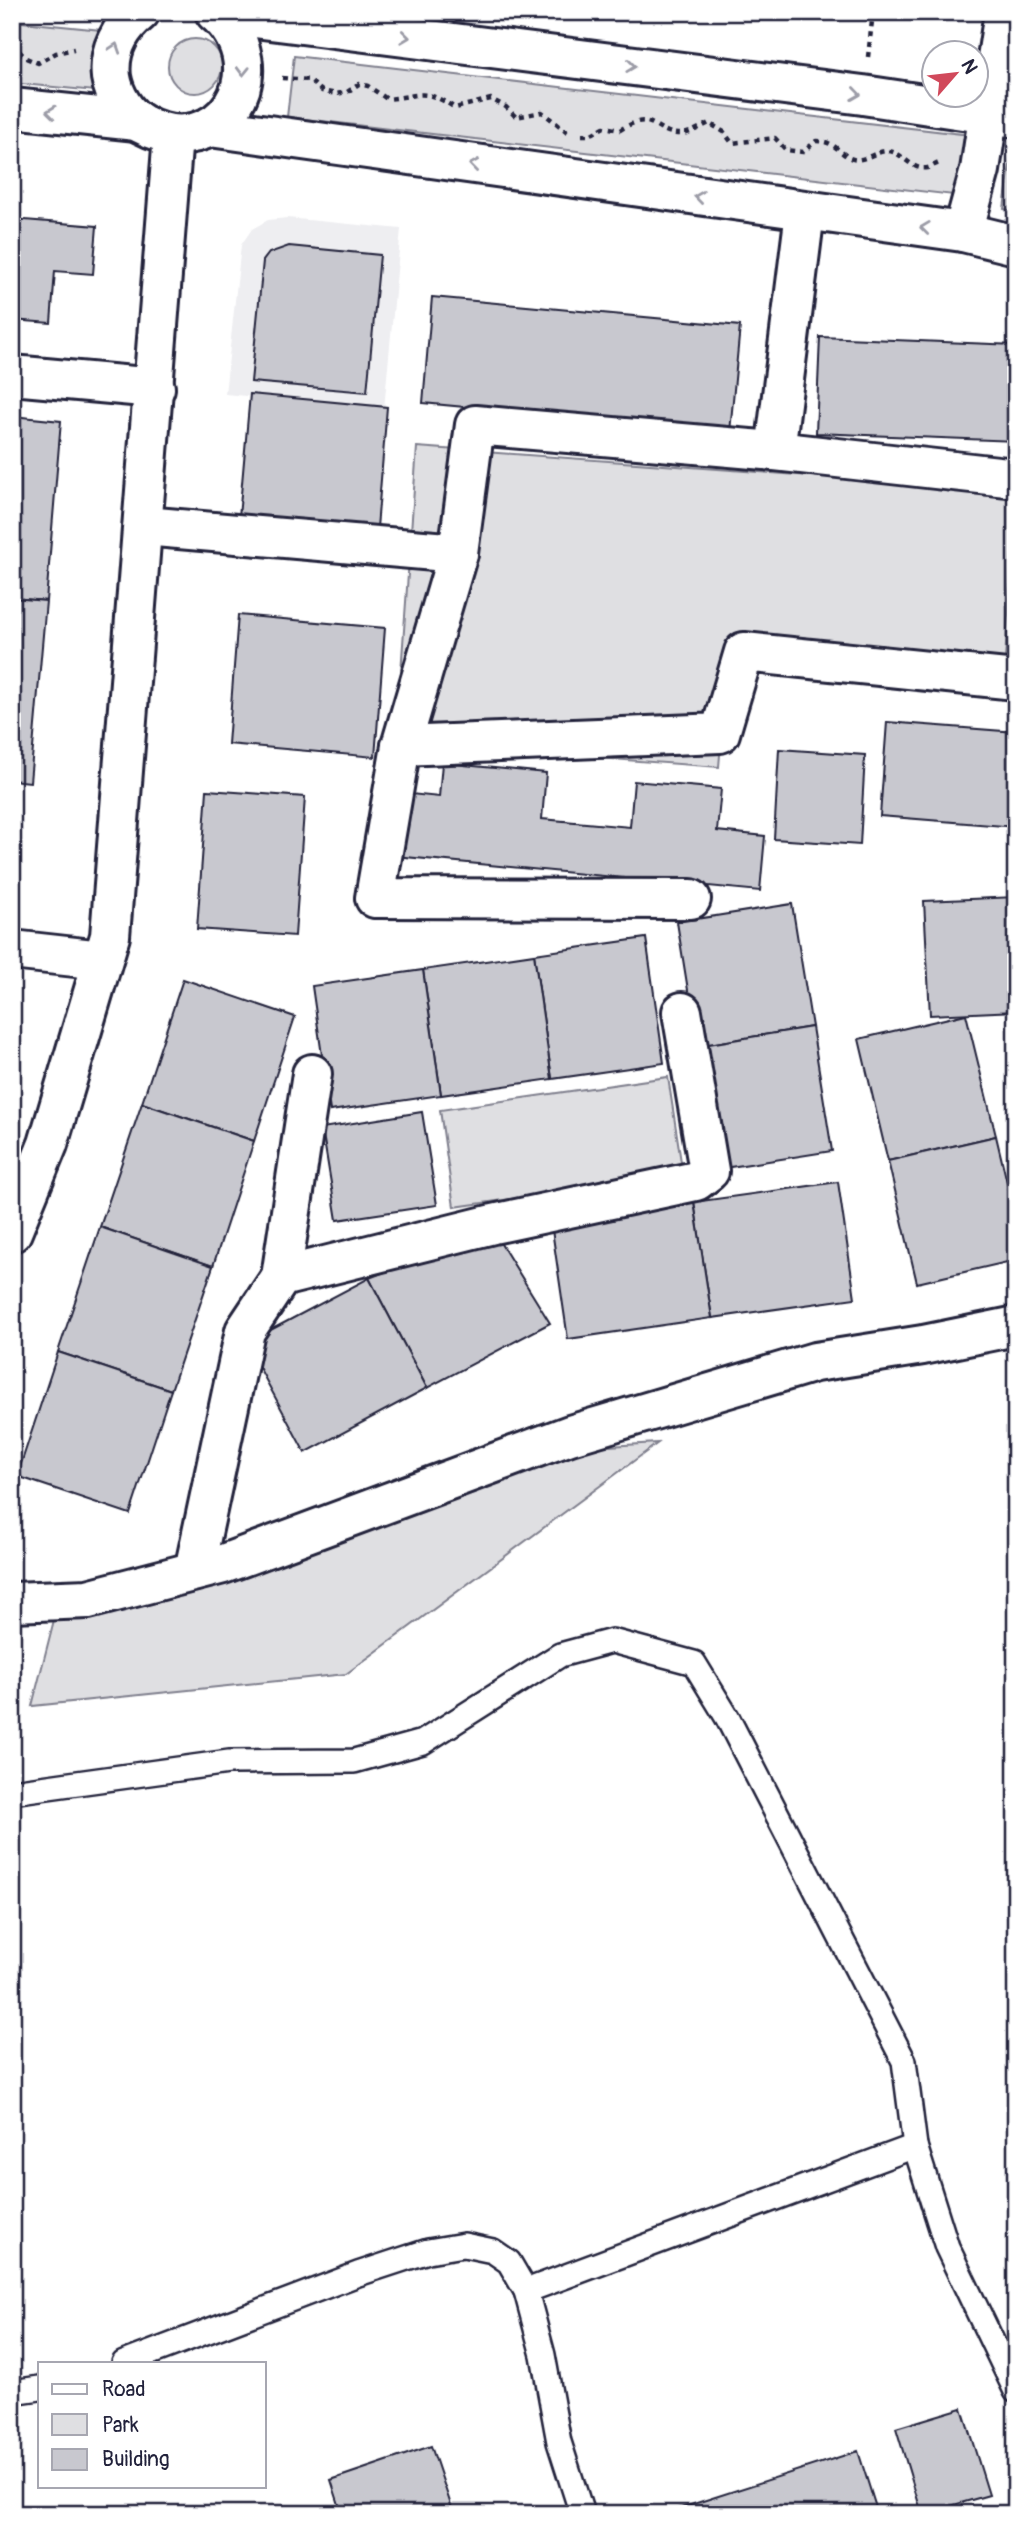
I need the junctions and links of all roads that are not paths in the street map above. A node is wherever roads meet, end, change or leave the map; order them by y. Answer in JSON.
{"nodes":[{"id":1,"x":141,"y":12,"type":"edge"},
{"id":2,"x":215,"y":12,"type":"edge"},
{"id":3,"x":1004,"y":12,"type":"edge"},
{"id":4,"x":12,"y":108,"type":"edge"},
{"id":5,"x":1003,"y":116,"type":"edge"},
{"id":6,"x":138,"y":121,"type":"junction"},
{"id":7,"x":210,"y":127,"type":"junction"},
{"id":8,"x":173,"y":135,"type":"junction"},
{"id":9,"x":806,"y":212,"type":"junction"},
{"id":10,"x":963,"y":233,"type":"junction"},
{"id":11,"x":1016,"y":245,"type":"edge"},
{"id":12,"x":12,"y":375,"type":"edge"},
{"id":13,"x":155,"y":388,"type":"junction"},
{"id":14,"x":775,"y":451,"type":"junction"},
{"id":15,"x":1016,"y":478,"type":"edge"},
{"id":16,"x":144,"y":526,"type":"junction"},
{"id":17,"x":458,"y":553,"type":"junction"},
{"id":18,"x":1016,"y":680,"type":"edge"},
{"id":19,"x":401,"y":746,"type":"junction"},
{"id":20,"x":691,"y":899,"type":"dead end"},
{"id":21,"x":12,"y":950,"type":"edge"},
{"id":22,"x":102,"y":960,"type":"junction"},
{"id":23,"x":682,"y":1012,"type":"dead end"},
{"id":24,"x":312,"y":1074,"type":"dead end"},
{"id":25,"x":30,"y":1144,"type":"edge"},
{"id":26,"x":12,"y":1233,"type":"edge"},
{"id":27,"x":281,"y":1277,"type":"junction"},
{"id":28,"x":1016,"y":1326,"type":"edge"},
{"id":29,"x":194,"y":1571,"type":"junction"},
{"id":30,"x":12,"y":1602,"type":"edge"},
{"id":31,"x":12,"y":1793,"type":"edge"},
{"id":32,"x":915,"y":2146,"type":"junction"},
{"id":33,"x":526,"y":2291,"type":"junction"},
{"id":34,"x":127,"y":2362,"type":"edge"},
{"id":35,"x":38,"y":2388,"type":"edge"},
{"id":36,"x":1016,"y":2390,"type":"edge"},
{"id":37,"x":12,"y":2392,"type":"edge"},
{"id":38,"x":582,"y":2514,"type":"edge"}],
"edges":[{"from":6,"to":1,"type":"street","one_way":true},
{"from":2,"to":5,"type":"street","one_way":true},
{"from":2,"to":7,"type":"street","one_way":true},
{"from":3,"to":5,"type":"street"},
{"from":6,"to":4,"type":"street","one_way":true},
{"from":5,"to":10,"type":"street"},
{"from":6,"to":8,"type":"street"},
{"from":7,"to":8,"type":"street"},
{"from":9,"to":7,"type":"street","one_way":true},
{"from":8,"to":13,"type":"street"},
{"from":10,"to":9,"type":"street","one_way":true},
{"from":9,"to":14,"type":"street"},
{"from":10,"to":11,"type":"street"},
{"from":12,"to":13,"type":"street"},
{"from":13,"to":16,"type":"street"},
{"from":14,"to":15,"type":"street"},
{"from":14,"to":17,"type":"street"},
{"from":16,"to":17,"type":"street"},
{"from":16,"to":22,"type":"street"},
{"from":17,"to":19,"type":"street"},
{"from":18,"to":19,"type":"street"},
{"from":19,"to":20,"type":"street"},
{"from":21,"to":22,"type":"street"},
{"from":22,"to":25,"type":"street"},
{"from":23,"to":27,"type":"street"},
{"from":24,"to":27,"type":"street"},
{"from":25,"to":26,"type":"street"},
{"from":27,"to":29,"type":"street"},
{"from":28,"to":29,"type":"street"},
{"from":29,"to":30,"type":"street"},
{"from":31,"to":32,"type":"lane"},
{"from":32,"to":33,"type":"lane"},
{"from":32,"to":36,"type":"lane"},
{"from":33,"to":34,"type":"lane"},
{"from":33,"to":38,"type":"lane"},
{"from":35,"to":37,"type":"lane"}]}
